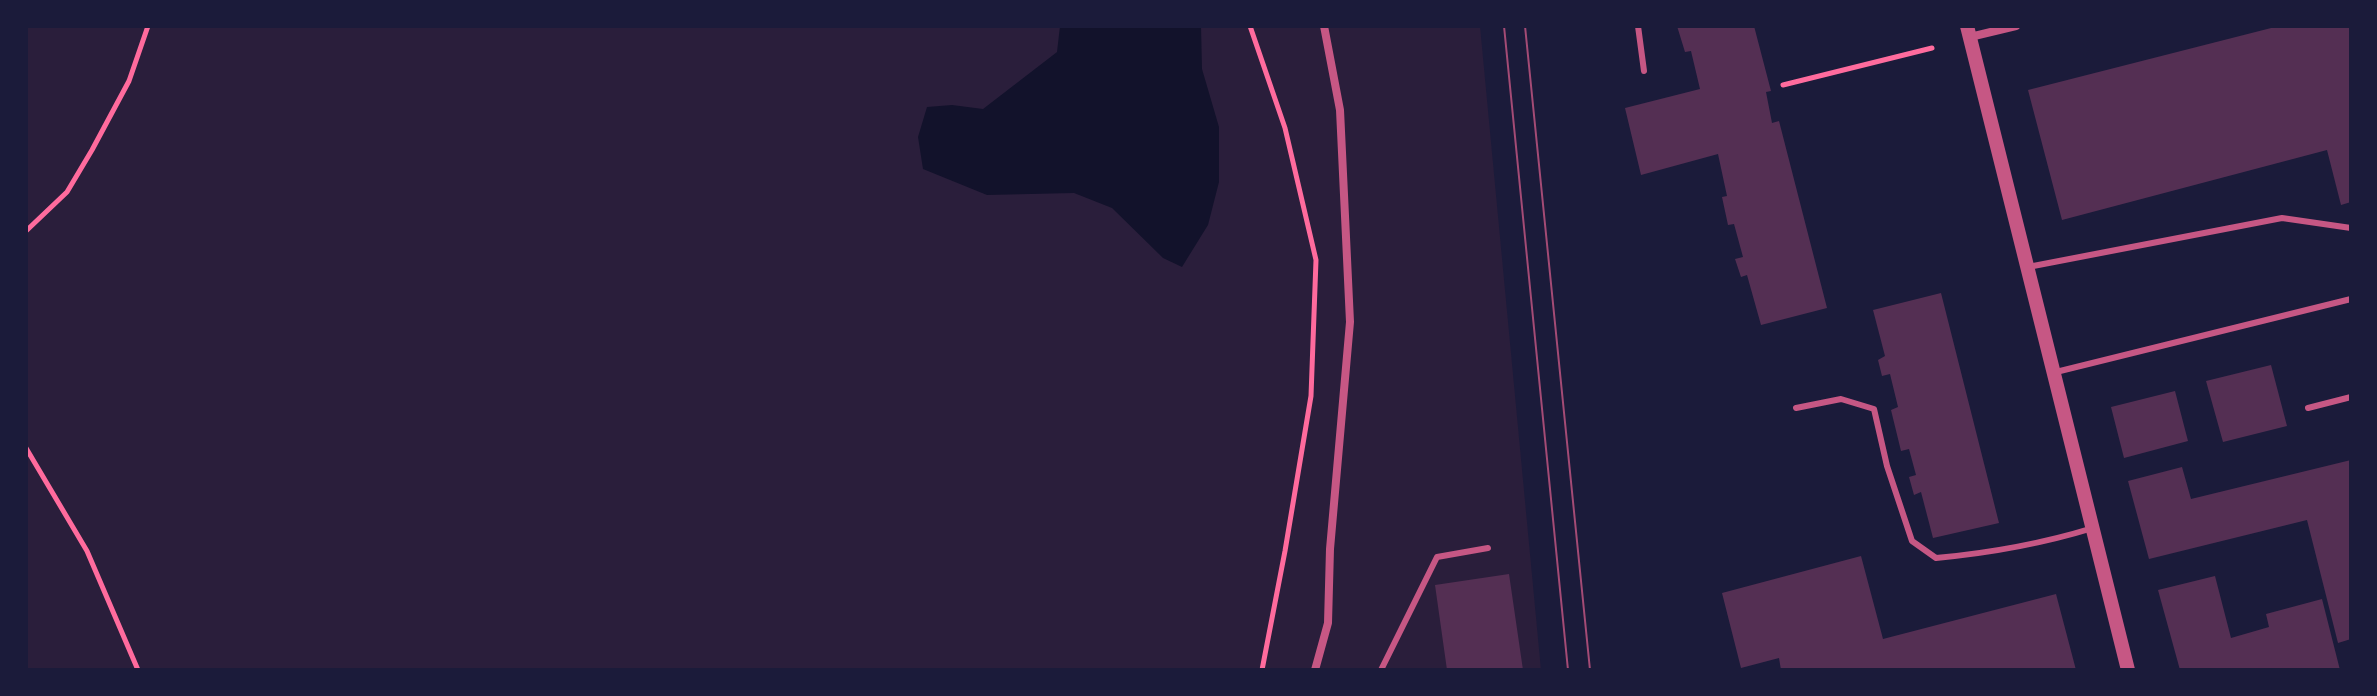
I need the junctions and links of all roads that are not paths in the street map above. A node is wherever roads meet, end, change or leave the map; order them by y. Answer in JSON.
{"nodes":[{"id":1,"x":1324,"y":26,"type":"edge"},
{"id":2,"x":1638,"y":26,"type":"edge"},
{"id":3,"x":2016,"y":26,"type":"edge"},
{"id":4,"x":1969,"y":32,"type":"edge"},
{"id":5,"x":1644,"y":71,"type":"dead end"},
{"id":6,"x":2351,"y":228,"type":"edge"},
{"id":7,"x":2028,"y":267,"type":"junction"},
{"id":8,"x":2351,"y":299,"type":"edge"},
{"id":9,"x":2054,"y":372,"type":"junction"},
{"id":10,"x":2351,"y":397,"type":"edge"},
{"id":11,"x":1796,"y":408,"type":"dead end"},
{"id":12,"x":2308,"y":408,"type":"dead end"},
{"id":13,"x":2093,"y":528,"type":"junction"},
{"id":14,"x":1488,"y":548,"type":"dead end"},
{"id":15,"x":1315,"y":670,"type":"edge"},
{"id":16,"x":1381,"y":670,"type":"edge"},
{"id":17,"x":2128,"y":670,"type":"edge"}],
"edges":[{"from":1,"to":15,"type":"street"},
{"from":2,"to":5,"type":"lane"},
{"from":3,"to":4,"type":"street"},
{"from":4,"to":7,"type":"street"},
{"from":6,"to":7,"type":"lane"},
{"from":7,"to":9,"type":"street"},
{"from":8,"to":9,"type":"lane"},
{"from":9,"to":13,"type":"street"},
{"from":10,"to":12,"type":"lane"},
{"from":11,"to":13,"type":"lane"},
{"from":13,"to":17,"type":"street"},
{"from":14,"to":16,"type":"lane"}]}
